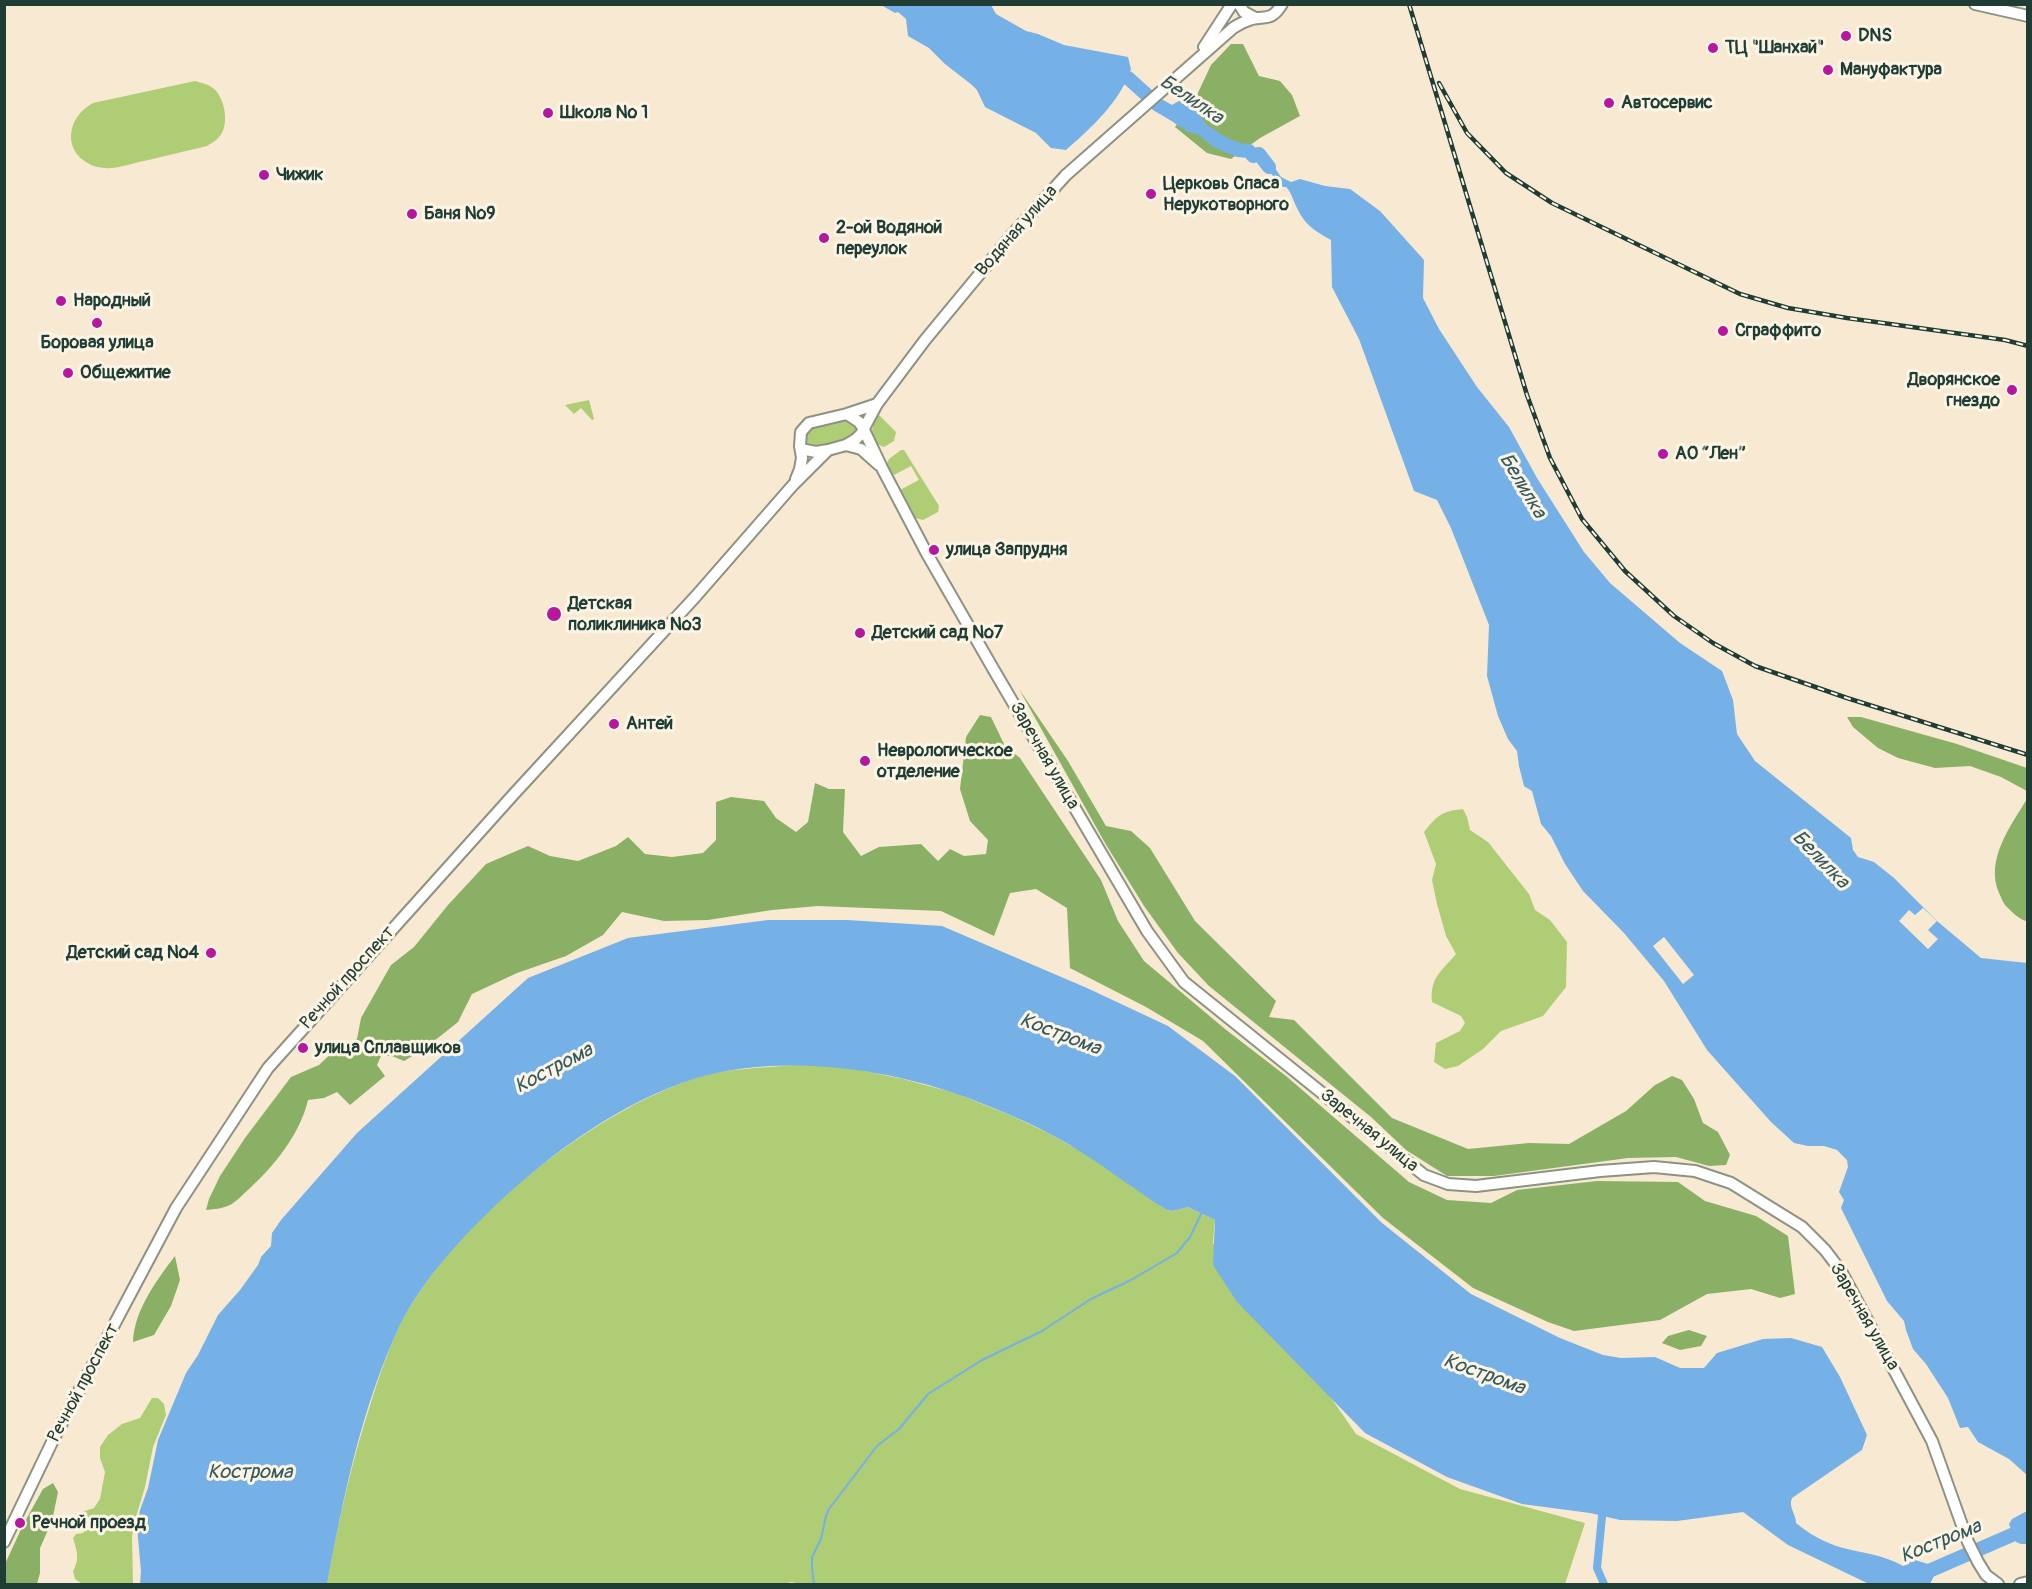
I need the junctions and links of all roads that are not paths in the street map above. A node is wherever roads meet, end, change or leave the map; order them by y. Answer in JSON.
{"nodes":[{"id":1,"x":1232,"y":4,"type":"edge"},
{"id":2,"x":1239,"y":4,"type":"edge"},
{"id":3,"x":1282,"y":4,"type":"edge"},
{"id":4,"x":1975,"y":4,"type":"edge"},
{"id":5,"x":2028,"y":16,"type":"edge"},
{"id":6,"x":1255,"y":18,"type":"junction"},
{"id":7,"x":1197,"y":58,"type":"junction"},
{"id":8,"x":877,"y":404,"type":"junction"},
{"id":9,"x":847,"y":414,"type":"junction"},
{"id":10,"x":864,"y":428,"type":"junction"},
{"id":11,"x":846,"y":445,"type":"junction"},
{"id":12,"x":801,"y":449,"type":"junction"},
{"id":13,"x":828,"y":450,"type":"junction"},
{"id":14,"x":882,"y":468,"type":"junction"},
{"id":15,"x":793,"y":485,"type":"junction"},
{"id":16,"x":4,"y":1542,"type":"edge"},
{"id":17,"x":2028,"y":1582,"type":"edge"},
{"id":18,"x":1998,"y":1584,"type":"edge"},
{"id":19,"x":2020,"y":1584,"type":"edge"}],
"edges":[{"from":1,"to":7,"type":"street"},
{"from":2,"to":6,"type":"street"},
{"from":3,"to":6,"type":"street"},
{"from":4,"to":5,"type":"street"},
{"from":6,"to":7,"type":"street"},
{"from":7,"to":8,"type":"street","name":"Водяная улица"},
{"from":8,"to":9,"type":"street"},
{"from":8,"to":10,"type":"street","name":"Водяная улица"},
{"from":9,"to":10,"type":"street"},
{"from":9,"to":12,"type":"street"},
{"from":10,"to":11,"type":"street","name":"Водяная улица"},
{"from":10,"to":14,"type":"street","name":"Заречная улица"},
{"from":11,"to":13,"type":"street"},
{"from":11,"to":14,"type":"street"},
{"from":12,"to":13,"type":"street"},
{"from":12,"to":15,"type":"street"},
{"from":13,"to":15,"type":"street","name":"Речной проспект"},
{"from":14,"to":18,"type":"street","name":"Заречная улица"},
{"from":15,"to":16,"type":"street","name":"Речной проспект"},
{"from":17,"to":19,"type":"street"}]}
